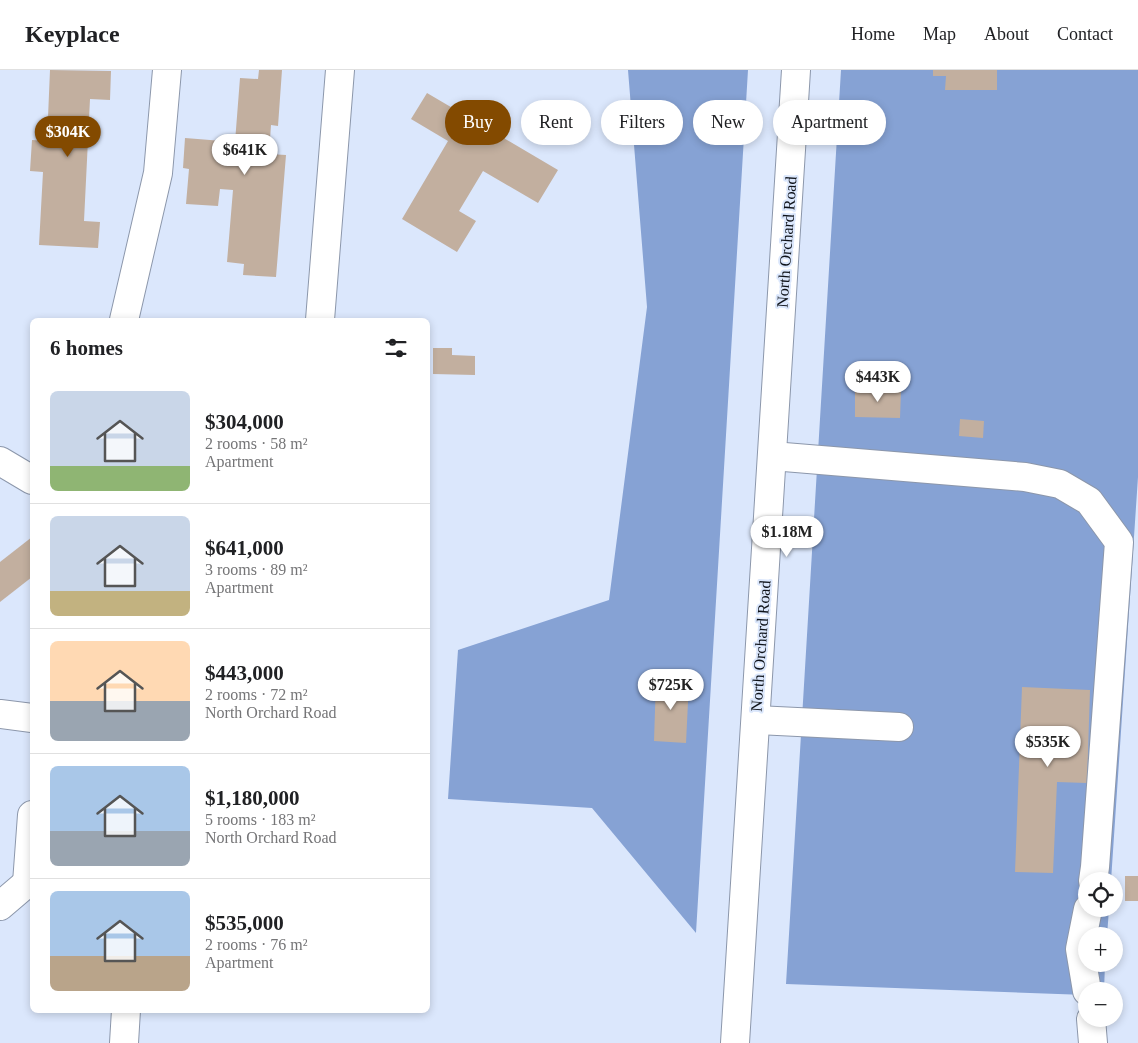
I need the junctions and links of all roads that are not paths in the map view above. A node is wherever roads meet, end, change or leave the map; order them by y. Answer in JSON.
{"nodes":[{"id":1,"x":167,"y":70,"type":"edge"},
{"id":2,"x":340,"y":70,"type":"edge"},
{"id":3,"x":796,"y":70,"type":"edge"},
{"id":4,"x":124,"y":318,"type":"edge"},
{"id":5,"x":320,"y":318,"type":"edge"},
{"id":6,"x":772,"y":456,"type":"junction"},
{"id":7,"x":0,"y":461,"type":"edge"},
{"id":8,"x":30,"y":479,"type":"edge"},
{"id":9,"x":0,"y":714,"type":"edge"},
{"id":10,"x":30,"y":718,"type":"edge"},
{"id":11,"x":756,"y":720,"type":"junction"},
{"id":12,"x":899,"y":727,"type":"dead end"},
{"id":13,"x":1095,"y":872,"type":"edge"},
{"id":14,"x":30,"y":883,"type":"edge"},
{"id":15,"x":0,"y":906,"type":"edge"},
{"id":16,"x":1086,"y":917,"type":"edge"},
{"id":17,"x":1086,"y":982,"type":"edge"},
{"id":18,"x":126,"y":1013,"type":"edge"},
{"id":19,"x":1092,"y":1027,"type":"edge"},
{"id":20,"x":124,"y":1043,"type":"edge"},
{"id":21,"x":736,"y":1043,"type":"edge"},
{"id":22,"x":1093,"y":1043,"type":"edge"}],
"edges":[{"from":1,"to":4,"type":"street"},
{"from":2,"to":5,"type":"street"},
{"from":3,"to":6,"type":"street","name":"North Orchard Road"},
{"from":6,"to":11,"type":"street","name":"North Orchard Road"},
{"from":6,"to":13,"type":"street"},
{"from":7,"to":8,"type":"street"},
{"from":9,"to":10,"type":"street"},
{"from":11,"to":12,"type":"street"},
{"from":11,"to":21,"type":"street","name":"North Orchard Road"},
{"from":14,"to":15,"type":"street"},
{"from":16,"to":17,"type":"street"},
{"from":18,"to":20,"type":"street"},
{"from":19,"to":22,"type":"street"}]}
